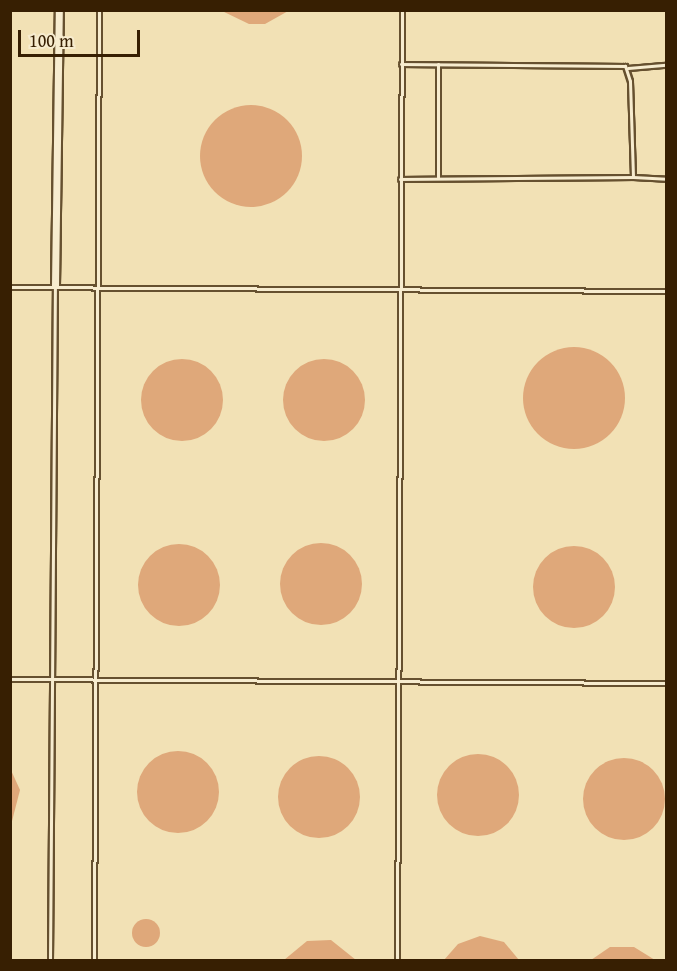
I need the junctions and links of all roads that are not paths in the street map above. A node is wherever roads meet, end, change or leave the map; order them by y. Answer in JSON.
{"nodes":[{"id":1,"x":59,"y":10,"type":"edge"},
{"id":2,"x":99,"y":10,"type":"edge"},
{"id":3,"x":402,"y":10,"type":"edge"},
{"id":4,"x":402,"y":64,"type":"junction"},
{"id":5,"x":438,"y":64,"type":"junction"},
{"id":6,"x":666,"y":65,"type":"edge"},
{"id":7,"x":628,"y":68,"type":"junction"},
{"id":8,"x":438,"y":177,"type":"junction"},
{"id":9,"x":633,"y":177,"type":"junction"},
{"id":10,"x":400,"y":178,"type":"junction"},
{"id":11,"x":666,"y":179,"type":"edge"},
{"id":12,"x":55,"y":285,"type":"junction"},
{"id":13,"x":98,"y":285,"type":"junction"},
{"id":14,"x":10,"y":287,"type":"edge"},
{"id":15,"x":399,"y":290,"type":"junction"},
{"id":16,"x":666,"y":291,"type":"edge"},
{"id":17,"x":10,"y":679,"type":"edge"},
{"id":18,"x":54,"y":679,"type":"junction"},
{"id":19,"x":95,"y":679,"type":"junction"},
{"id":20,"x":400,"y":681,"type":"junction"},
{"id":21,"x":666,"y":683,"type":"edge"},
{"id":22,"x":50,"y":960,"type":"edge"},
{"id":23,"x":94,"y":960,"type":"edge"},
{"id":24,"x":397,"y":960,"type":"edge"}],
"edges":[{"from":1,"to":12,"type":"street"},
{"from":2,"to":13,"type":"lane"},
{"from":3,"to":4,"type":"lane"},
{"from":4,"to":5,"type":"lane"},
{"from":4,"to":10,"type":"lane"},
{"from":5,"to":7,"type":"lane"},
{"from":5,"to":8,"type":"lane"},
{"from":6,"to":7,"type":"lane"},
{"from":7,"to":9,"type":"lane"},
{"from":8,"to":9,"type":"lane"},
{"from":8,"to":10,"type":"lane"},
{"from":9,"to":11,"type":"lane"},
{"from":10,"to":15,"type":"lane"},
{"from":12,"to":13,"type":"lane"},
{"from":12,"to":14,"type":"lane"},
{"from":12,"to":18,"type":"lane"},
{"from":13,"to":15,"type":"lane"},
{"from":13,"to":19,"type":"lane"},
{"from":15,"to":16,"type":"lane"},
{"from":15,"to":20,"type":"lane"},
{"from":17,"to":18,"type":"lane"},
{"from":18,"to":19,"type":"lane"},
{"from":18,"to":22,"type":"lane"},
{"from":19,"to":20,"type":"lane"},
{"from":19,"to":23,"type":"lane"},
{"from":20,"to":21,"type":"lane"},
{"from":20,"to":24,"type":"lane"}]}
